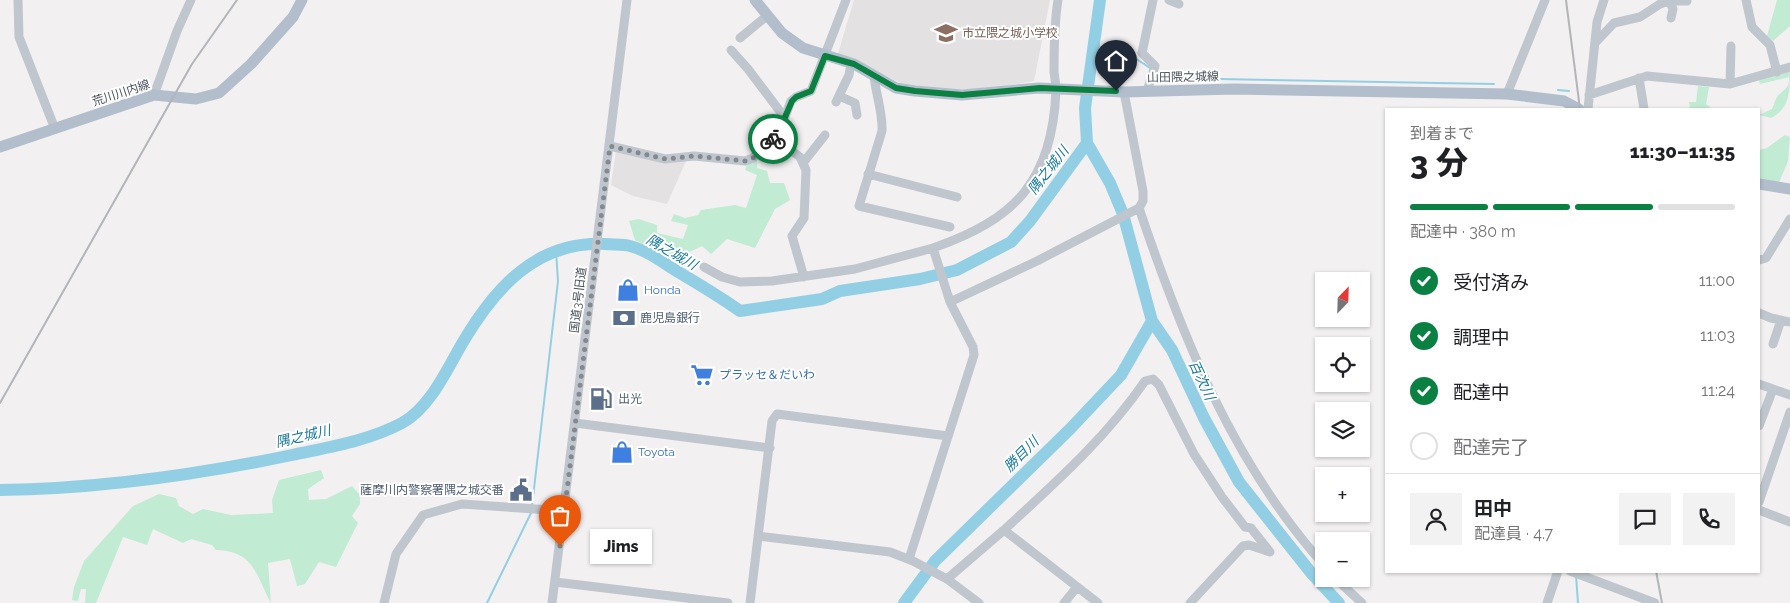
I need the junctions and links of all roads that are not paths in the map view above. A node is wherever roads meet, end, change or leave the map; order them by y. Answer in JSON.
{"nodes":[{"id":1,"x":18,"y":0,"type":"edge"},
{"id":2,"x":192,"y":0,"type":"edge"},
{"id":3,"x":302,"y":0,"type":"edge"},
{"id":4,"x":627,"y":0,"type":"edge"},
{"id":5,"x":755,"y":0,"type":"edge"},
{"id":6,"x":846,"y":0,"type":"edge"},
{"id":7,"x":1058,"y":0,"type":"edge"},
{"id":8,"x":1153,"y":0,"type":"edge"},
{"id":9,"x":1169,"y":0,"type":"edge"},
{"id":10,"x":1545,"y":0,"type":"edge"},
{"id":11,"x":1604,"y":0,"type":"edge"},
{"id":12,"x":1669,"y":0,"type":"edge"},
{"id":13,"x":1746,"y":0,"type":"edge"},
{"id":14,"x":1687,"y":1,"type":"dead end"},
{"id":15,"x":1179,"y":4,"type":"dead end"},
{"id":16,"x":768,"y":15,"type":"junction"},
{"id":17,"x":1671,"y":18,"type":"dead end"},
{"id":18,"x":740,"y":38,"type":"dead end"},
{"id":19,"x":1595,"y":43,"type":"junction"},
{"id":20,"x":1731,"y":46,"type":"dead end"},
{"id":21,"x":731,"y":50,"type":"dead end"},
{"id":22,"x":825,"y":56,"type":"junction"},
{"id":23,"x":851,"y":64,"type":"junction"},
{"id":24,"x":1790,"y":67,"type":"edge"},
{"id":25,"x":1777,"y":72,"type":"junction"},
{"id":26,"x":874,"y":76,"type":"junction"},
{"id":27,"x":1638,"y":78,"type":"junction"},
{"id":28,"x":1730,"y":84,"type":"junction"},
{"id":29,"x":1058,"y":89,"type":"junction"},
{"id":30,"x":1147,"y":91,"type":"junction"},
{"id":31,"x":1120,"y":92,"type":"junction"},
{"id":32,"x":1507,"y":94,"type":"junction"},
{"id":33,"x":154,"y":95,"type":"junction"},
{"id":34,"x":1588,"y":95,"type":"junction"},
{"id":35,"x":1577,"y":108,"type":"edge"},
{"id":36,"x":1588,"y":108,"type":"edge"},
{"id":37,"x":1644,"y":108,"type":"edge"},
{"id":38,"x":857,"y":115,"type":"dead end"},
{"id":39,"x":784,"y":118,"type":"junction"},
{"id":40,"x":55,"y":129,"type":"junction"},
{"id":41,"x":825,"y":135,"type":"dead end"},
{"id":42,"x":776,"y":138,"type":"junction"},
{"id":43,"x":610,"y":146,"type":"junction"},
{"id":44,"x":0,"y":147,"type":"edge"},
{"id":45,"x":803,"y":163,"type":"junction"},
{"id":46,"x":868,"y":174,"type":"junction"},
{"id":47,"x":1760,"y":184,"type":"edge"},
{"id":48,"x":1790,"y":189,"type":"edge"},
{"id":49,"x":957,"y":197,"type":"dead end"},
{"id":50,"x":1137,"y":208,"type":"junction"},
{"id":51,"x":1790,"y":219,"type":"edge"},
{"id":52,"x":950,"y":227,"type":"dead end"},
{"id":53,"x":933,"y":250,"type":"junction"},
{"id":54,"x":1760,"y":260,"type":"edge"},
{"id":55,"x":704,"y":267,"type":"dead end"},
{"id":56,"x":804,"y":277,"type":"junction"},
{"id":57,"x":950,"y":302,"type":"junction"},
{"id":58,"x":1760,"y":313,"type":"edge"},
{"id":59,"x":1786,"y":321,"type":"edge"},
{"id":60,"x":1773,"y":344,"type":"dead end"},
{"id":61,"x":1760,"y":384,"type":"edge"},
{"id":62,"x":1773,"y":389,"type":"junction"},
{"id":63,"x":1790,"y":395,"type":"edge"},
{"id":64,"x":1790,"y":412,"type":"edge"},
{"id":65,"x":575,"y":423,"type":"junction"},
{"id":66,"x":1760,"y":423,"type":"edge"},
{"id":67,"x":948,"y":436,"type":"junction"},
{"id":68,"x":770,"y":448,"type":"junction"},
{"id":69,"x":1760,"y":499,"type":"edge"},
{"id":70,"x":1760,"y":510,"type":"edge"},
{"id":71,"x":565,"y":511,"type":"junction"},
{"id":72,"x":1790,"y":522,"type":"edge"},
{"id":73,"x":1004,"y":530,"type":"junction"},
{"id":74,"x":758,"y":536,"type":"junction"},
{"id":75,"x":1315,"y":555,"type":"edge"},
{"id":76,"x":911,"y":560,"type":"junction"},
{"id":77,"x":1557,"y":573,"type":"edge"},
{"id":78,"x":1574,"y":573,"type":"edge"},
{"id":79,"x":945,"y":578,"type":"junction"},
{"id":80,"x":555,"y":582,"type":"junction"},
{"id":81,"x":1077,"y":587,"type":"junction"},
{"id":82,"x":1345,"y":587,"type":"edge"},
{"id":83,"x":384,"y":603,"type":"edge"},
{"id":84,"x":552,"y":603,"type":"edge"},
{"id":85,"x":728,"y":603,"type":"edge"},
{"id":86,"x":750,"y":603,"type":"edge"},
{"id":87,"x":979,"y":603,"type":"edge"},
{"id":88,"x":1064,"y":603,"type":"edge"},
{"id":89,"x":1098,"y":603,"type":"edge"},
{"id":90,"x":1190,"y":603,"type":"edge"},
{"id":91,"x":1362,"y":603,"type":"edge"},
{"id":92,"x":1547,"y":603,"type":"edge"},
{"id":93,"x":1655,"y":603,"type":"edge"}],
"edges":[{"from":1,"to":40,"type":"street"},
{"from":2,"to":33,"type":"street"},
{"from":3,"to":33,"type":"main road","name":"荒川川内線"},
{"from":4,"to":43,"type":"street","name":"国道3号旧道"},
{"from":5,"to":16,"type":"main road","name":"山田隈之城線"},
{"from":6,"to":22,"type":"street"},
{"from":7,"to":29,"type":"street"},
{"from":8,"to":30,"type":"street"},
{"from":9,"to":15,"type":"street"},
{"from":10,"to":32,"type":"street"},
{"from":11,"to":19,"type":"street"},
{"from":12,"to":14,"type":"street"},
{"from":12,"to":17,"type":"street"},
{"from":12,"to":19,"type":"street"},
{"from":13,"to":25,"type":"street"},
{"from":16,"to":18,"type":"street"},
{"from":16,"to":22,"type":"main road","name":"山田隈之城線"},
{"from":19,"to":34,"type":"street"},
{"from":20,"to":28,"type":"street"},
{"from":21,"to":39,"type":"street"},
{"from":22,"to":23,"type":"main road","name":"山田隈之城線"},
{"from":22,"to":39,"type":"street"},
{"from":23,"to":26,"type":"main road","name":"山田隈之城線"},
{"from":23,"to":38,"type":"street"},
{"from":24,"to":25,"type":"street"},
{"from":25,"to":28,"type":"street"},
{"from":26,"to":29,"type":"main road","name":"山田隈之城線"},
{"from":26,"to":46,"type":"street"},
{"from":27,"to":28,"type":"street"},
{"from":27,"to":34,"type":"street"},
{"from":27,"to":37,"type":"street"},
{"from":29,"to":31,"type":"main road","name":"山田隈之城線"},
{"from":29,"to":53,"type":"street"},
{"from":30,"to":31,"type":"main road","name":"山田隈之城線"},
{"from":30,"to":32,"type":"main road","name":"山田隈之城線"},
{"from":31,"to":50,"type":"street"},
{"from":32,"to":35,"type":"main road","name":"山田隈之城線"},
{"from":33,"to":40,"type":"main road","name":"荒川川内線"},
{"from":34,"to":36,"type":"street"},
{"from":39,"to":42,"type":"street"},
{"from":40,"to":44,"type":"main road","name":"荒川川内線"},
{"from":41,"to":45,"type":"street"},
{"from":42,"to":43,"type":"street"},
{"from":42,"to":45,"type":"street"},
{"from":43,"to":65,"type":"street","name":"国道3号旧道"},
{"from":45,"to":56,"type":"street"},
{"from":46,"to":49,"type":"street"},
{"from":46,"to":52,"type":"street"},
{"from":47,"to":48,"type":"main road"},
{"from":50,"to":57,"type":"street"},
{"from":50,"to":75,"type":"street"},
{"from":51,"to":54,"type":"street"},
{"from":53,"to":56,"type":"street"},
{"from":53,"to":57,"type":"street"},
{"from":55,"to":56,"type":"street"},
{"from":57,"to":67,"type":"street"},
{"from":58,"to":59,"type":"street"},
{"from":59,"to":60,"type":"street"},
{"from":61,"to":62,"type":"street"},
{"from":62,"to":63,"type":"street"},
{"from":62,"to":66,"type":"street"},
{"from":64,"to":69,"type":"street"},
{"from":65,"to":68,"type":"street"},
{"from":65,"to":71,"type":"street","name":"国道3号旧道"},
{"from":67,"to":68,"type":"street"},
{"from":67,"to":76,"type":"street"},
{"from":68,"to":74,"type":"street"},
{"from":70,"to":72,"type":"street"},
{"from":71,"to":80,"type":"street","name":"国道3号旧道"},
{"from":71,"to":83,"type":"street"},
{"from":73,"to":79,"type":"street"},
{"from":73,"to":81,"type":"street"},
{"from":73,"to":90,"type":"street"},
{"from":74,"to":76,"type":"street"},
{"from":74,"to":86,"type":"street"},
{"from":76,"to":79,"type":"street"},
{"from":77,"to":92,"type":"street"},
{"from":78,"to":93,"type":"street"},
{"from":79,"to":87,"type":"street"},
{"from":80,"to":84,"type":"street","name":"国道3号旧道"},
{"from":80,"to":85,"type":"street"},
{"from":81,"to":88,"type":"street"},
{"from":81,"to":89,"type":"street"},
{"from":82,"to":91,"type":"street"}]}
